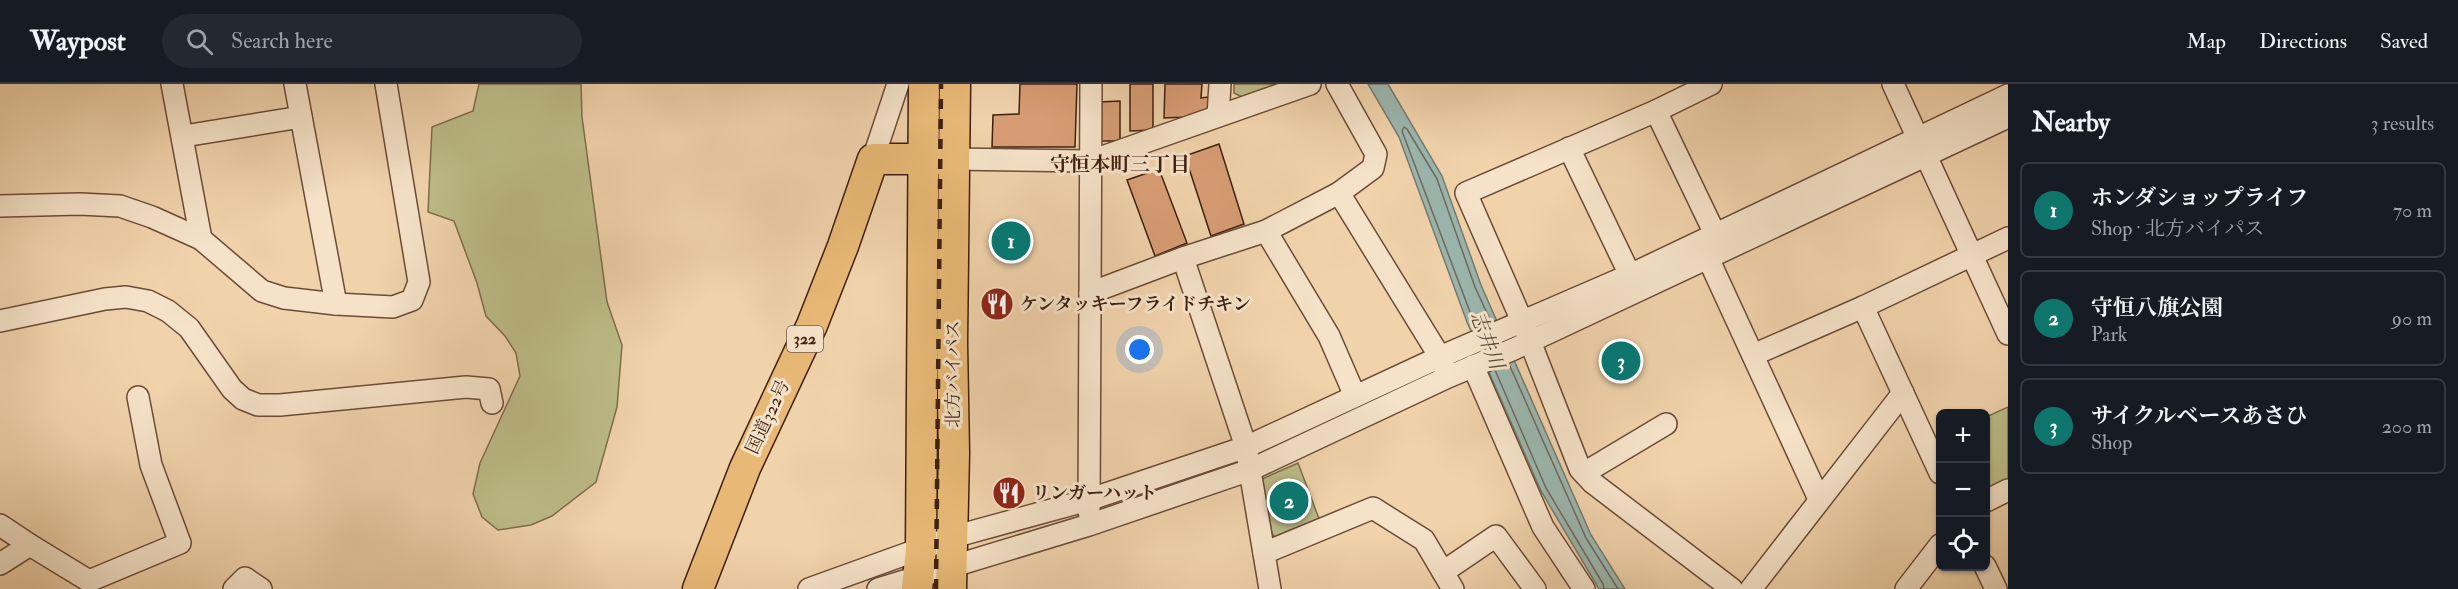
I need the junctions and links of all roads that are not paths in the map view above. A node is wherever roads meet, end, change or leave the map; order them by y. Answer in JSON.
{"nodes":[{"id":1,"x":172,"y":84,"type":"edge"},
{"id":2,"x":295,"y":84,"type":"edge"},
{"id":3,"x":386,"y":84,"type":"edge"},
{"id":4,"x":898,"y":84,"type":"edge"},
{"id":5,"x":924,"y":84,"type":"edge"},
{"id":6,"x":955,"y":84,"type":"edge"},
{"id":7,"x":1091,"y":84,"type":"edge"},
{"id":8,"x":1220,"y":84,"type":"edge"},
{"id":9,"x":1310,"y":84,"type":"edge"},
{"id":10,"x":1337,"y":84,"type":"edge"},
{"id":11,"x":1711,"y":84,"type":"edge"},
{"id":12,"x":1893,"y":84,"type":"edge"},
{"id":13,"x":2008,"y":95,"type":"edge"},
{"id":14,"x":1656,"y":111,"type":"junction"},
{"id":15,"x":1218,"y":116,"type":"junction"},
{"id":16,"x":301,"y":117,"type":"junction"},
{"id":17,"x":2008,"y":117,"type":"edge"},
{"id":18,"x":184,"y":136,"type":"junction"},
{"id":19,"x":1922,"y":147,"type":"junction"},
{"id":20,"x":1569,"y":148,"type":"junction"},
{"id":21,"x":873,"y":159,"type":"junction"},
{"id":22,"x":923,"y":159,"type":"junction"},
{"id":23,"x":953,"y":159,"type":"junction"},
{"id":24,"x":1091,"y":161,"type":"junction"},
{"id":25,"x":1339,"y":193,"type":"junction"},
{"id":26,"x":0,"y":206,"type":"edge"},
{"id":27,"x":1266,"y":231,"type":"junction"},
{"id":28,"x":2008,"y":238,"type":"edge"},
{"id":29,"x":201,"y":239,"type":"junction"},
{"id":30,"x":1708,"y":244,"type":"junction"},
{"id":31,"x":1971,"y":255,"type":"junction"},
{"id":32,"x":1183,"y":258,"type":"junction"},
{"id":33,"x":1629,"y":275,"type":"junction"},
{"id":34,"x":1090,"y":293,"type":"junction"},
{"id":35,"x":336,"y":304,"type":"junction"},
{"id":36,"x":1863,"y":307,"type":"junction"},
{"id":37,"x":7,"y":319,"type":"edge"},
{"id":38,"x":1515,"y":324,"type":"junction"},
{"id":39,"x":2008,"y":334,"type":"edge"},
{"id":40,"x":1521,"y":346,"type":"junction"},
{"id":41,"x":1753,"y":355,"type":"junction"},
{"id":42,"x":1440,"y":357,"type":"junction"},
{"id":43,"x":1476,"y":365,"type":"junction"},
{"id":44,"x":1448,"y":377,"type":"junction"},
{"id":45,"x":1903,"y":393,"type":"junction"},
{"id":46,"x":1355,"y":396,"type":"junction"},
{"id":47,"x":138,"y":397,"type":"dead end"},
{"id":48,"x":492,"y":403,"type":"dead end"},
{"id":49,"x":1666,"y":424,"type":"dead end"},
{"id":50,"x":1246,"y":447,"type":"junction"},
{"id":51,"x":1936,"y":463,"type":"edge"},
{"id":52,"x":1250,"y":470,"type":"junction"},
{"id":53,"x":1584,"y":473,"type":"junction"},
{"id":54,"x":2008,"y":490,"type":"edge"},
{"id":55,"x":1819,"y":499,"type":"junction"},
{"id":56,"x":1990,"y":499,"type":"edge"},
{"id":57,"x":1088,"y":500,"type":"junction"},
{"id":58,"x":0,"y":525,"type":"edge"},
{"id":59,"x":1089,"y":525,"type":"junction"},
{"id":60,"x":30,"y":544,"type":"junction"},
{"id":61,"x":1936,"y":551,"type":"edge"},
{"id":62,"x":1264,"y":553,"type":"junction"},
{"id":63,"x":0,"y":564,"type":"edge"},
{"id":64,"x":952,"y":564,"type":"edge"},
{"id":65,"x":918,"y":571,"type":"edge"},
{"id":66,"x":1987,"y":571,"type":"edge"},
{"id":67,"x":1448,"y":581,"type":"edge"},
{"id":68,"x":1265,"y":587,"type":"edge"},
{"id":69,"x":234,"y":589,"type":"edge"},
{"id":70,"x":261,"y":589,"type":"edge"},
{"id":71,"x":699,"y":589,"type":"edge"},
{"id":72,"x":809,"y":589,"type":"edge"},
{"id":73,"x":878,"y":589,"type":"edge"},
{"id":74,"x":1535,"y":589,"type":"edge"},
{"id":75,"x":1584,"y":589,"type":"edge"},
{"id":76,"x":1732,"y":589,"type":"edge"},
{"id":77,"x":1751,"y":589,"type":"edge"},
{"id":78,"x":1906,"y":589,"type":"edge"},
{"id":79,"x":1996,"y":589,"type":"edge"}],
"edges":[{"from":1,"to":18,"type":"street"},
{"from":2,"to":16,"type":"street"},
{"from":3,"to":35,"type":"street"},
{"from":4,"to":21,"type":"street"},
{"from":5,"to":22,"type":"highway"},
{"from":6,"to":23,"type":"highway"},
{"from":7,"to":24,"type":"street"},
{"from":8,"to":15,"type":"street"},
{"from":9,"to":15,"type":"street"},
{"from":10,"to":25,"type":"street"},
{"from":11,"to":14,"type":"street"},
{"from":12,"to":19,"type":"street"},
{"from":13,"to":19,"type":"street"},
{"from":14,"to":20,"type":"street"},
{"from":14,"to":30,"type":"street"},
{"from":15,"to":24,"type":"street"},
{"from":16,"to":18,"type":"street"},
{"from":16,"to":35,"type":"street"},
{"from":17,"to":19,"type":"street"},
{"from":18,"to":29,"type":"street"},
{"from":19,"to":30,"type":"street"},
{"from":19,"to":31,"type":"street"},
{"from":20,"to":33,"type":"street"},
{"from":20,"to":38,"type":"street"},
{"from":21,"to":22,"type":"highway"},
{"from":21,"to":71,"type":"highway","name":"国道322号","number":"322"},
{"from":22,"to":23,"type":"highway"},
{"from":22,"to":65,"type":"highway","name":"北方バイパス"},
{"from":23,"to":24,"type":"street"},
{"from":23,"to":64,"type":"highway","name":"北方バイパス"},
{"from":24,"to":34,"type":"street"},
{"from":25,"to":27,"type":"street"},
{"from":25,"to":42,"type":"street"},
{"from":26,"to":29,"type":"street"},
{"from":27,"to":32,"type":"street"},
{"from":27,"to":46,"type":"street"},
{"from":28,"to":31,"type":"street"},
{"from":29,"to":35,"type":"street"},
{"from":30,"to":33,"type":"street"},
{"from":30,"to":40,"type":"street"},
{"from":30,"to":41,"type":"street"},
{"from":31,"to":36,"type":"street"},
{"from":31,"to":39,"type":"street"},
{"from":32,"to":34,"type":"street"},
{"from":32,"to":50,"type":"street"},
{"from":33,"to":38,"type":"street"},
{"from":34,"to":57,"type":"street"},
{"from":36,"to":41,"type":"street"},
{"from":36,"to":45,"type":"street"},
{"from":37,"to":48,"type":"street"},
{"from":38,"to":40,"type":"street"},
{"from":38,"to":42,"type":"street"},
{"from":40,"to":43,"type":"street"},
{"from":40,"to":53,"type":"street"},
{"from":41,"to":55,"type":"street"},
{"from":42,"to":44,"type":"street"},
{"from":42,"to":46,"type":"street"},
{"from":43,"to":44,"type":"street"},
{"from":43,"to":75,"type":"street"},
{"from":44,"to":52,"type":"street"},
{"from":45,"to":51,"type":"street"},
{"from":45,"to":55,"type":"street"},
{"from":46,"to":50,"type":"street"},
{"from":47,"to":60,"type":"street"},
{"from":49,"to":53,"type":"street"},
{"from":50,"to":52,"type":"street"},
{"from":50,"to":57,"type":"street"},
{"from":52,"to":59,"type":"street"},
{"from":52,"to":62,"type":"street"},
{"from":53,"to":76,"type":"street"},
{"from":54,"to":56,"type":"street"},
{"from":55,"to":77,"type":"street"},
{"from":57,"to":59,"type":"street"},
{"from":57,"to":64,"type":"street"},
{"from":58,"to":60,"type":"street"},
{"from":59,"to":64,"type":"street"},
{"from":60,"to":63,"type":"street"},
{"from":61,"to":78,"type":"street"},
{"from":62,"to":67,"type":"street"},
{"from":62,"to":68,"type":"street"},
{"from":64,"to":65,"type":"street"},
{"from":65,"to":72,"type":"street"},
{"from":65,"to":73,"type":"street"},
{"from":66,"to":79,"type":"street"},
{"from":67,"to":74,"type":"street"},
{"from":69,"to":70,"type":"street"}]}
